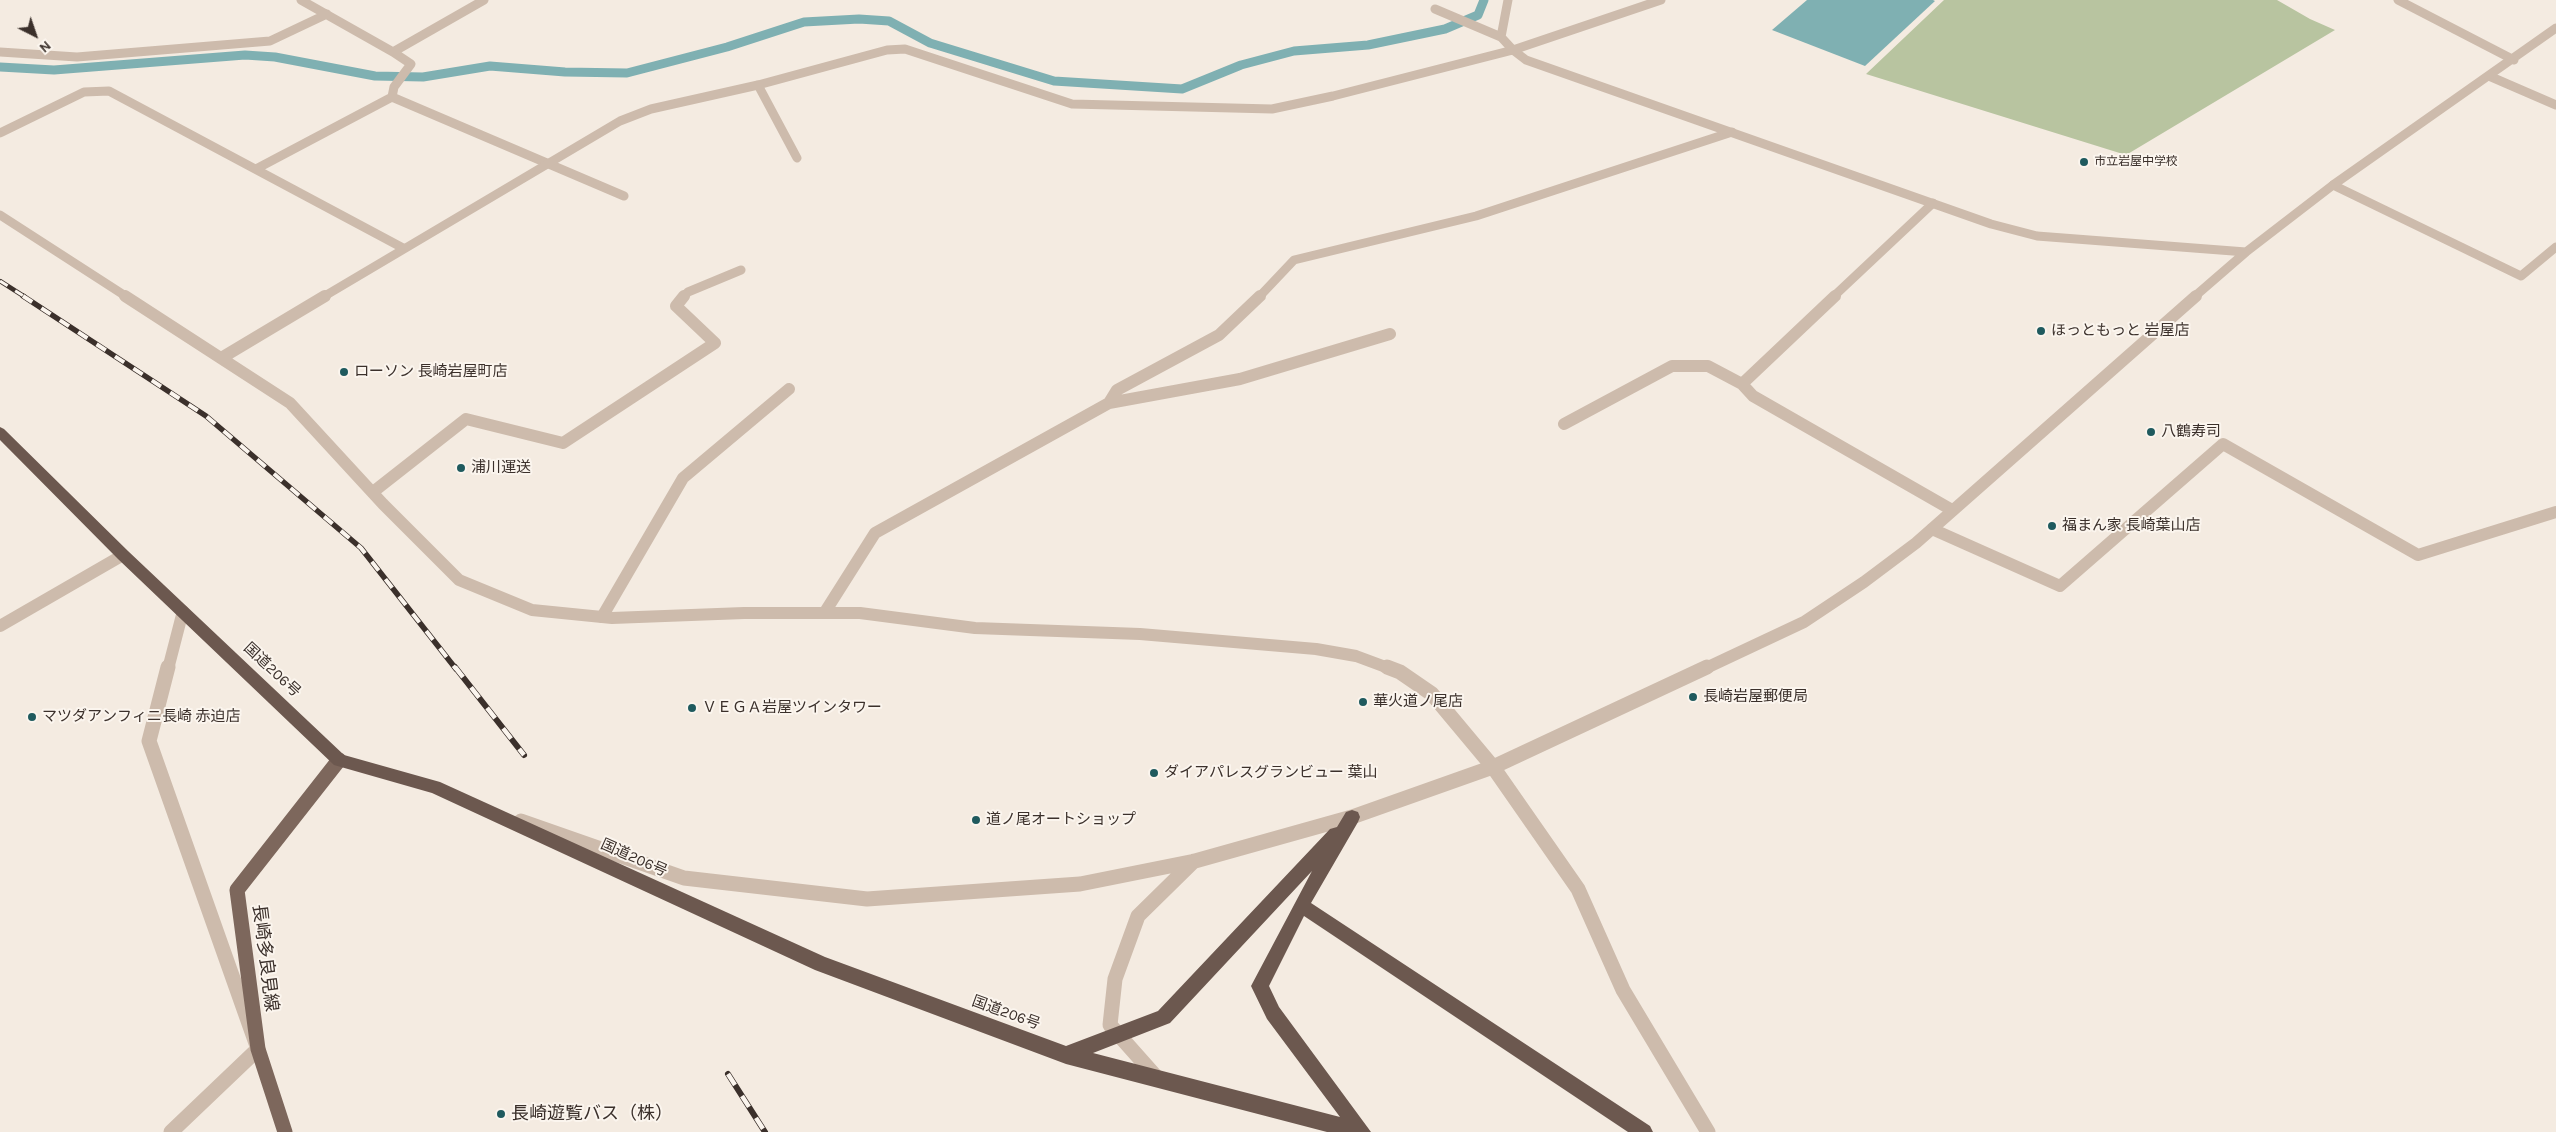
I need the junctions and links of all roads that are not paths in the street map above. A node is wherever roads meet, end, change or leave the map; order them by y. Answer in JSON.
{"nodes":[{"id":1,"x":301,"y":0,"type":"edge"},
{"id":2,"x":484,"y":0,"type":"edge"},
{"id":3,"x":1508,"y":0,"type":"edge"},
{"id":4,"x":1661,"y":0,"type":"edge"},
{"id":5,"x":2398,"y":0,"type":"edge"},
{"id":6,"x":1435,"y":9,"type":"dead end"},
{"id":7,"x":326,"y":14,"type":"junction"},
{"id":8,"x":2556,"y":28,"type":"edge"},
{"id":9,"x":1501,"y":37,"type":"junction"},
{"id":10,"x":1513,"y":50,"type":"junction"},
{"id":11,"x":0,"y":52,"type":"edge"},
{"id":12,"x":393,"y":52,"type":"junction"},
{"id":13,"x":2514,"y":60,"type":"junction"},
{"id":14,"x":2489,"y":76,"type":"junction"},
{"id":15,"x":758,"y":85,"type":"junction"},
{"id":16,"x":393,"y":92,"type":"junction"},
{"id":17,"x":2556,"y":105,"type":"edge"},
{"id":18,"x":1732,"y":132,"type":"junction"},
{"id":19,"x":0,"y":133,"type":"edge"},
{"id":20,"x":797,"y":158,"type":"dead end"},
{"id":21,"x":549,"y":162,"type":"junction"},
{"id":22,"x":256,"y":169,"type":"junction"},
{"id":23,"x":2334,"y":185,"type":"junction"},
{"id":24,"x":624,"y":196,"type":"dead end"},
{"id":25,"x":1933,"y":203,"type":"junction"},
{"id":26,"x":0,"y":215,"type":"edge"},
{"id":27,"x":2556,"y":247,"type":"edge"},
{"id":28,"x":403,"y":248,"type":"junction"},
{"id":29,"x":2246,"y":252,"type":"junction"},
{"id":30,"x":741,"y":270,"type":"dead end"},
{"id":31,"x":1390,"y":334,"type":"dead end"},
{"id":32,"x":223,"y":357,"type":"junction"},
{"id":33,"x":1742,"y":384,"type":"junction"},
{"id":34,"x":789,"y":389,"type":"dead end"},
{"id":35,"x":1109,"y":403,"type":"junction"},
{"id":36,"x":1564,"y":424,"type":"dead end"},
{"id":37,"x":0,"y":432,"type":"edge"},
{"id":38,"x":373,"y":492,"type":"junction"},
{"id":39,"x":1952,"y":510,"type":"junction"},
{"id":40,"x":2556,"y":512,"type":"edge"},
{"id":41,"x":1932,"y":529,"type":"junction"},
{"id":42,"x":124,"y":555,"type":"junction"},
{"id":43,"x":183,"y":611,"type":"junction"},
{"id":44,"x":825,"y":612,"type":"junction"},
{"id":45,"x":602,"y":617,"type":"junction"},
{"id":46,"x":0,"y":626,"type":"edge"},
{"id":47,"x":339,"y":760,"type":"junction"},
{"id":48,"x":1493,"y":767,"type":"junction"},
{"id":49,"x":451,"y":796,"type":"junction"},
{"id":50,"x":1352,"y":817,"type":"junction"},
{"id":51,"x":1195,"y":861,"type":"junction"},
{"id":52,"x":1301,"y":905,"type":"junction"},
{"id":53,"x":1118,"y":1035,"type":"junction"},
{"id":54,"x":258,"y":1049,"type":"junction"},
{"id":55,"x":1066,"y":1055,"type":"junction"},
{"id":56,"x":1158,"y":1079,"type":"junction"},
{"id":57,"x":171,"y":1132,"type":"edge"},
{"id":58,"x":285,"y":1132,"type":"edge"},
{"id":59,"x":1362,"y":1132,"type":"edge"},
{"id":60,"x":1644,"y":1132,"type":"edge"},
{"id":61,"x":1708,"y":1132,"type":"edge"}],
"edges":[{"from":1,"to":7,"type":"street"},
{"from":2,"to":12,"type":"street"},
{"from":3,"to":9,"type":"street"},
{"from":4,"to":10,"type":"street"},
{"from":5,"to":13,"type":"street"},
{"from":6,"to":9,"type":"street"},
{"from":7,"to":11,"type":"street"},
{"from":7,"to":12,"type":"street"},
{"from":8,"to":13,"type":"street"},
{"from":9,"to":10,"type":"street"},
{"from":10,"to":15,"type":"street"},
{"from":10,"to":18,"type":"street"},
{"from":12,"to":16,"type":"street"},
{"from":13,"to":14,"type":"street"},
{"from":14,"to":17,"type":"street"},
{"from":14,"to":23,"type":"street"},
{"from":15,"to":20,"type":"street"},
{"from":15,"to":21,"type":"street"},
{"from":16,"to":21,"type":"street"},
{"from":16,"to":22,"type":"street"},
{"from":18,"to":25,"type":"street"},
{"from":18,"to":35,"type":"street"},
{"from":19,"to":22,"type":"street"},
{"from":21,"to":24,"type":"street"},
{"from":21,"to":28,"type":"street"},
{"from":22,"to":28,"type":"street"},
{"from":23,"to":27,"type":"street"},
{"from":23,"to":29,"type":"street"},
{"from":25,"to":29,"type":"street"},
{"from":25,"to":33,"type":"street"},
{"from":26,"to":32,"type":"street"},
{"from":28,"to":32,"type":"street"},
{"from":29,"to":39,"type":"street"},
{"from":30,"to":38,"type":"street"},
{"from":31,"to":35,"type":"street"},
{"from":32,"to":38,"type":"street"},
{"from":33,"to":36,"type":"street"},
{"from":33,"to":39,"type":"street"},
{"from":34,"to":45,"type":"street"},
{"from":35,"to":44,"type":"street"},
{"from":37,"to":42,"type":"highway","name":"国道206号"},
{"from":38,"to":45,"type":"street"},
{"from":39,"to":41,"type":"street"},
{"from":40,"to":41,"type":"street"},
{"from":41,"to":48,"type":"street"},
{"from":42,"to":43,"type":"highway","name":"国道206号"},
{"from":42,"to":46,"type":"street"},
{"from":43,"to":47,"type":"highway","name":"国道206号"},
{"from":43,"to":54,"type":"street"},
{"from":44,"to":45,"type":"street"},
{"from":44,"to":48,"type":"street"},
{"from":47,"to":49,"type":"highway","name":"国道206号"},
{"from":47,"to":54,"type":"main road","name":"長崎多良見線"},
{"from":48,"to":50,"type":"street"},
{"from":48,"to":61,"type":"street"},
{"from":49,"to":51,"type":"street"},
{"from":49,"to":55,"type":"highway","name":"国道206号"},
{"from":50,"to":51,"type":"street"},
{"from":50,"to":52,"type":"highway"},
{"from":50,"to":53,"type":"highway"},
{"from":51,"to":53,"type":"street"},
{"from":52,"to":59,"type":"highway"},
{"from":52,"to":60,"type":"highway"},
{"from":53,"to":55,"type":"highway"},
{"from":53,"to":56,"type":"street"},
{"from":54,"to":57,"type":"street"},
{"from":54,"to":58,"type":"main road","name":"長崎多良見線"},
{"from":55,"to":56,"type":"highway","name":"国道206号"},
{"from":56,"to":59,"type":"highway","name":"国道206号"}]}
